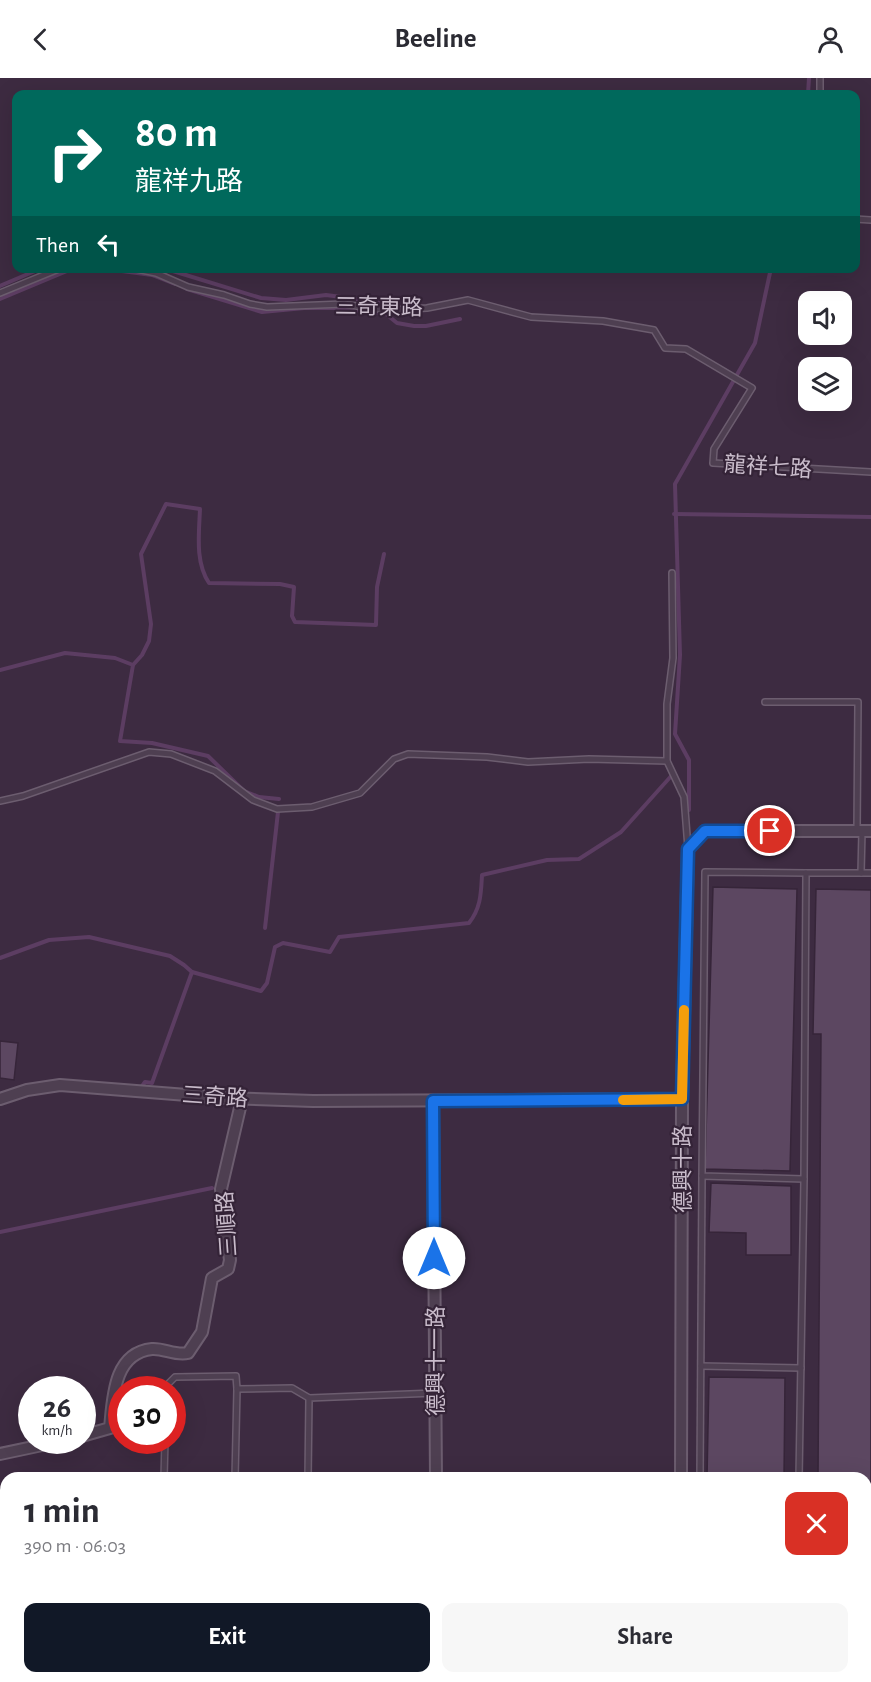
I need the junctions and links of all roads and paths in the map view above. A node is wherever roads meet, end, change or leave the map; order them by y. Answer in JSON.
{"nodes":[{"id":1,"x":49,"y":273,"type":"edge"},
{"id":2,"x":156,"y":273,"type":"edge"},
{"id":3,"x":0,"y":293,"type":"edge"},
{"id":4,"x":752,"y":388,"type":"joint"},
{"id":5,"x":871,"y":472,"type":"edge"},
{"id":6,"x":672,"y":573,"type":"dead end"},
{"id":7,"x":765,"y":702,"type":"dead end"},
{"id":8,"x":667,"y":761,"type":"junction"},
{"id":9,"x":0,"y":801,"type":"edge"},
{"id":10,"x":863,"y":831,"type":"edge"},
{"id":11,"x":688,"y":849,"type":"junction"},
{"id":12,"x":806,"y":873,"type":"junction"},
{"id":13,"x":861,"y":873,"type":"junction"},
{"id":14,"x":871,"y":873,"type":"edge"},
{"id":15,"x":242,"y":1098,"type":"junction"},
{"id":16,"x":0,"y":1099,"type":"edge"},
{"id":17,"x":682,"y":1099,"type":"junction"},
{"id":18,"x":433,"y":1101,"type":"junction"},
{"id":19,"x":702,"y":1176,"type":"junction"},
{"id":20,"x":804,"y":1179,"type":"junction"},
{"id":21,"x":700,"y":1366,"type":"junction"},
{"id":22,"x":801,"y":1368,"type":"junction"},
{"id":23,"x":186,"y":1377,"type":"edge"},
{"id":24,"x":237,"y":1389,"type":"junction"},
{"id":25,"x":435,"y":1393,"type":"junction"},
{"id":26,"x":309,"y":1398,"type":"junction"},
{"id":27,"x":96,"y":1432,"type":"edge"},
{"id":28,"x":18,"y":1450,"type":"edge"},
{"id":29,"x":0,"y":1454,"type":"edge"},
{"id":30,"x":165,"y":1454,"type":"edge"},
{"id":31,"x":164,"y":1472,"type":"edge"},
{"id":32,"x":235,"y":1472,"type":"edge"},
{"id":33,"x":308,"y":1472,"type":"edge"},
{"id":34,"x":436,"y":1472,"type":"edge"},
{"id":35,"x":681,"y":1472,"type":"edge"},
{"id":36,"x":700,"y":1472,"type":"edge"},
{"id":37,"x":799,"y":1472,"type":"edge"}],
"edges":[{"from":1,"to":3,"type":"lane"},
{"from":2,"to":4,"type":"lane","name":"三奇東路"},
{"from":4,"to":5,"type":"lane","name":"龍祥七路"},
{"from":6,"to":8,"type":"lane"},
{"from":7,"to":10,"type":"lane"},
{"from":8,"to":9,"type":"lane"},
{"from":8,"to":11,"type":"lane"},
{"from":10,"to":11,"type":"street"},
{"from":10,"to":13,"type":"lane"},
{"from":11,"to":17,"type":"street","name":"德興十路"},
{"from":12,"to":13,"type":"lane"},
{"from":12,"to":19,"type":"lane"},
{"from":12,"to":20,"type":"lane"},
{"from":13,"to":14,"type":"lane"},
{"from":15,"to":16,"type":"street","name":"三奇路"},
{"from":15,"to":18,"type":"street","name":"三奇路"},
{"from":15,"to":27,"type":"street","name":"三順路"},
{"from":17,"to":18,"type":"street","name":"三奇路"},
{"from":17,"to":35,"type":"street","name":"德興十路"},
{"from":18,"to":25,"type":"street","name":"德興十一路"},
{"from":19,"to":20,"type":"lane"},
{"from":19,"to":21,"type":"lane"},
{"from":20,"to":22,"type":"lane"},
{"from":21,"to":22,"type":"lane"},
{"from":21,"to":36,"type":"lane"},
{"from":22,"to":37,"type":"lane"},
{"from":23,"to":24,"type":"lane"},
{"from":24,"to":26,"type":"lane"},
{"from":24,"to":32,"type":"lane"},
{"from":25,"to":26,"type":"lane"},
{"from":25,"to":34,"type":"street","name":"德興十一路"},
{"from":26,"to":33,"type":"lane"},
{"from":28,"to":29,"type":"street"},
{"from":30,"to":31,"type":"lane"}]}
